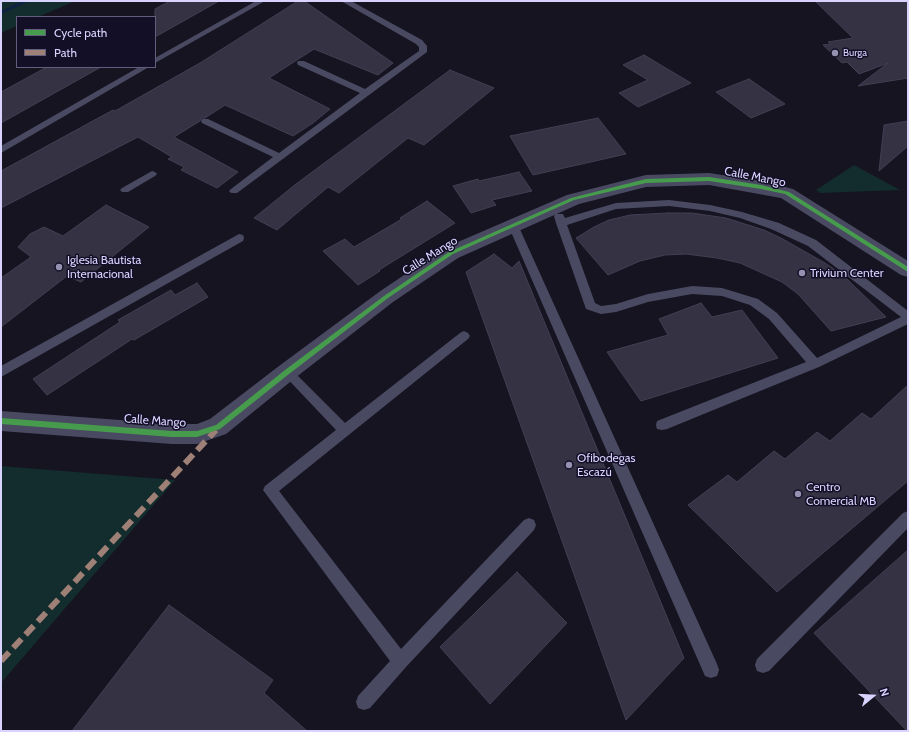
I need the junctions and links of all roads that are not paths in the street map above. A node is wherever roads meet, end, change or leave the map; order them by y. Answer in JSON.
{"nodes":[{"id":1,"x":261,"y":1,"type":"edge"},
{"id":2,"x":345,"y":1,"type":"edge"},
{"id":3,"x":156,"y":60,"type":"edge"},
{"id":4,"x":300,"y":63,"type":"dead end"},
{"id":5,"x":143,"y":68,"type":"edge"},
{"id":6,"x":366,"y":93,"type":"junction"},
{"id":7,"x":205,"y":121,"type":"dead end"},
{"id":8,"x":1,"y":150,"type":"edge"},
{"id":9,"x":280,"y":157,"type":"junction"},
{"id":10,"x":152,"y":174,"type":"dead end"},
{"id":11,"x":125,"y":190,"type":"dead end"},
{"id":12,"x":234,"y":191,"type":"dead end"},
{"id":13,"x":558,"y":215,"type":"junction"},
{"id":14,"x":513,"y":225,"type":"junction"},
{"id":15,"x":239,"y":238,"type":"dead end"},
{"id":16,"x":908,"y":270,"type":"edge"},
{"id":17,"x":908,"y":318,"type":"edge"},
{"id":18,"x":464,"y":336,"type":"dead end"},
{"id":19,"x":815,"y":364,"type":"junction"},
{"id":20,"x":1,"y":372,"type":"edge"},
{"id":21,"x":287,"y":372,"type":"junction"},
{"id":22,"x":1,"y":421,"type":"edge"},
{"id":23,"x":662,"y":425,"type":"dead end"},
{"id":24,"x":345,"y":430,"type":"junction"},
{"id":25,"x":908,"y":518,"type":"edge"},
{"id":26,"x":529,"y":524,"type":"dead end"},
{"id":27,"x":400,"y":662,"type":"junction"},
{"id":28,"x":763,"y":665,"type":"dead end"},
{"id":29,"x":711,"y":670,"type":"dead end"},
{"id":30,"x":364,"y":702,"type":"dead end"}],
"edges":[{"from":1,"to":3,"type":"lane"},
{"from":2,"to":6,"type":"lane"},
{"from":4,"to":6,"type":"lane"},
{"from":5,"to":8,"type":"lane"},
{"from":6,"to":9,"type":"lane"},
{"from":7,"to":9,"type":"lane"},
{"from":9,"to":12,"type":"lane"},
{"from":10,"to":11,"type":"lane"},
{"from":13,"to":14,"type":"street","name":"Calle Mango"},
{"from":13,"to":16,"type":"street","name":"Calle Mango"},
{"from":13,"to":17,"type":"lane"},
{"from":13,"to":19,"type":"lane"},
{"from":14,"to":21,"type":"street","name":"Calle Mango"},
{"from":14,"to":29,"type":"lane"},
{"from":15,"to":20,"type":"lane"},
{"from":17,"to":19,"type":"lane"},
{"from":18,"to":24,"type":"lane"},
{"from":19,"to":23,"type":"lane"},
{"from":21,"to":22,"type":"street","name":"Calle Mango"},
{"from":21,"to":24,"type":"lane"},
{"from":24,"to":27,"type":"lane"},
{"from":25,"to":28,"type":"lane"},
{"from":26,"to":27,"type":"lane"},
{"from":27,"to":30,"type":"lane"}]}
